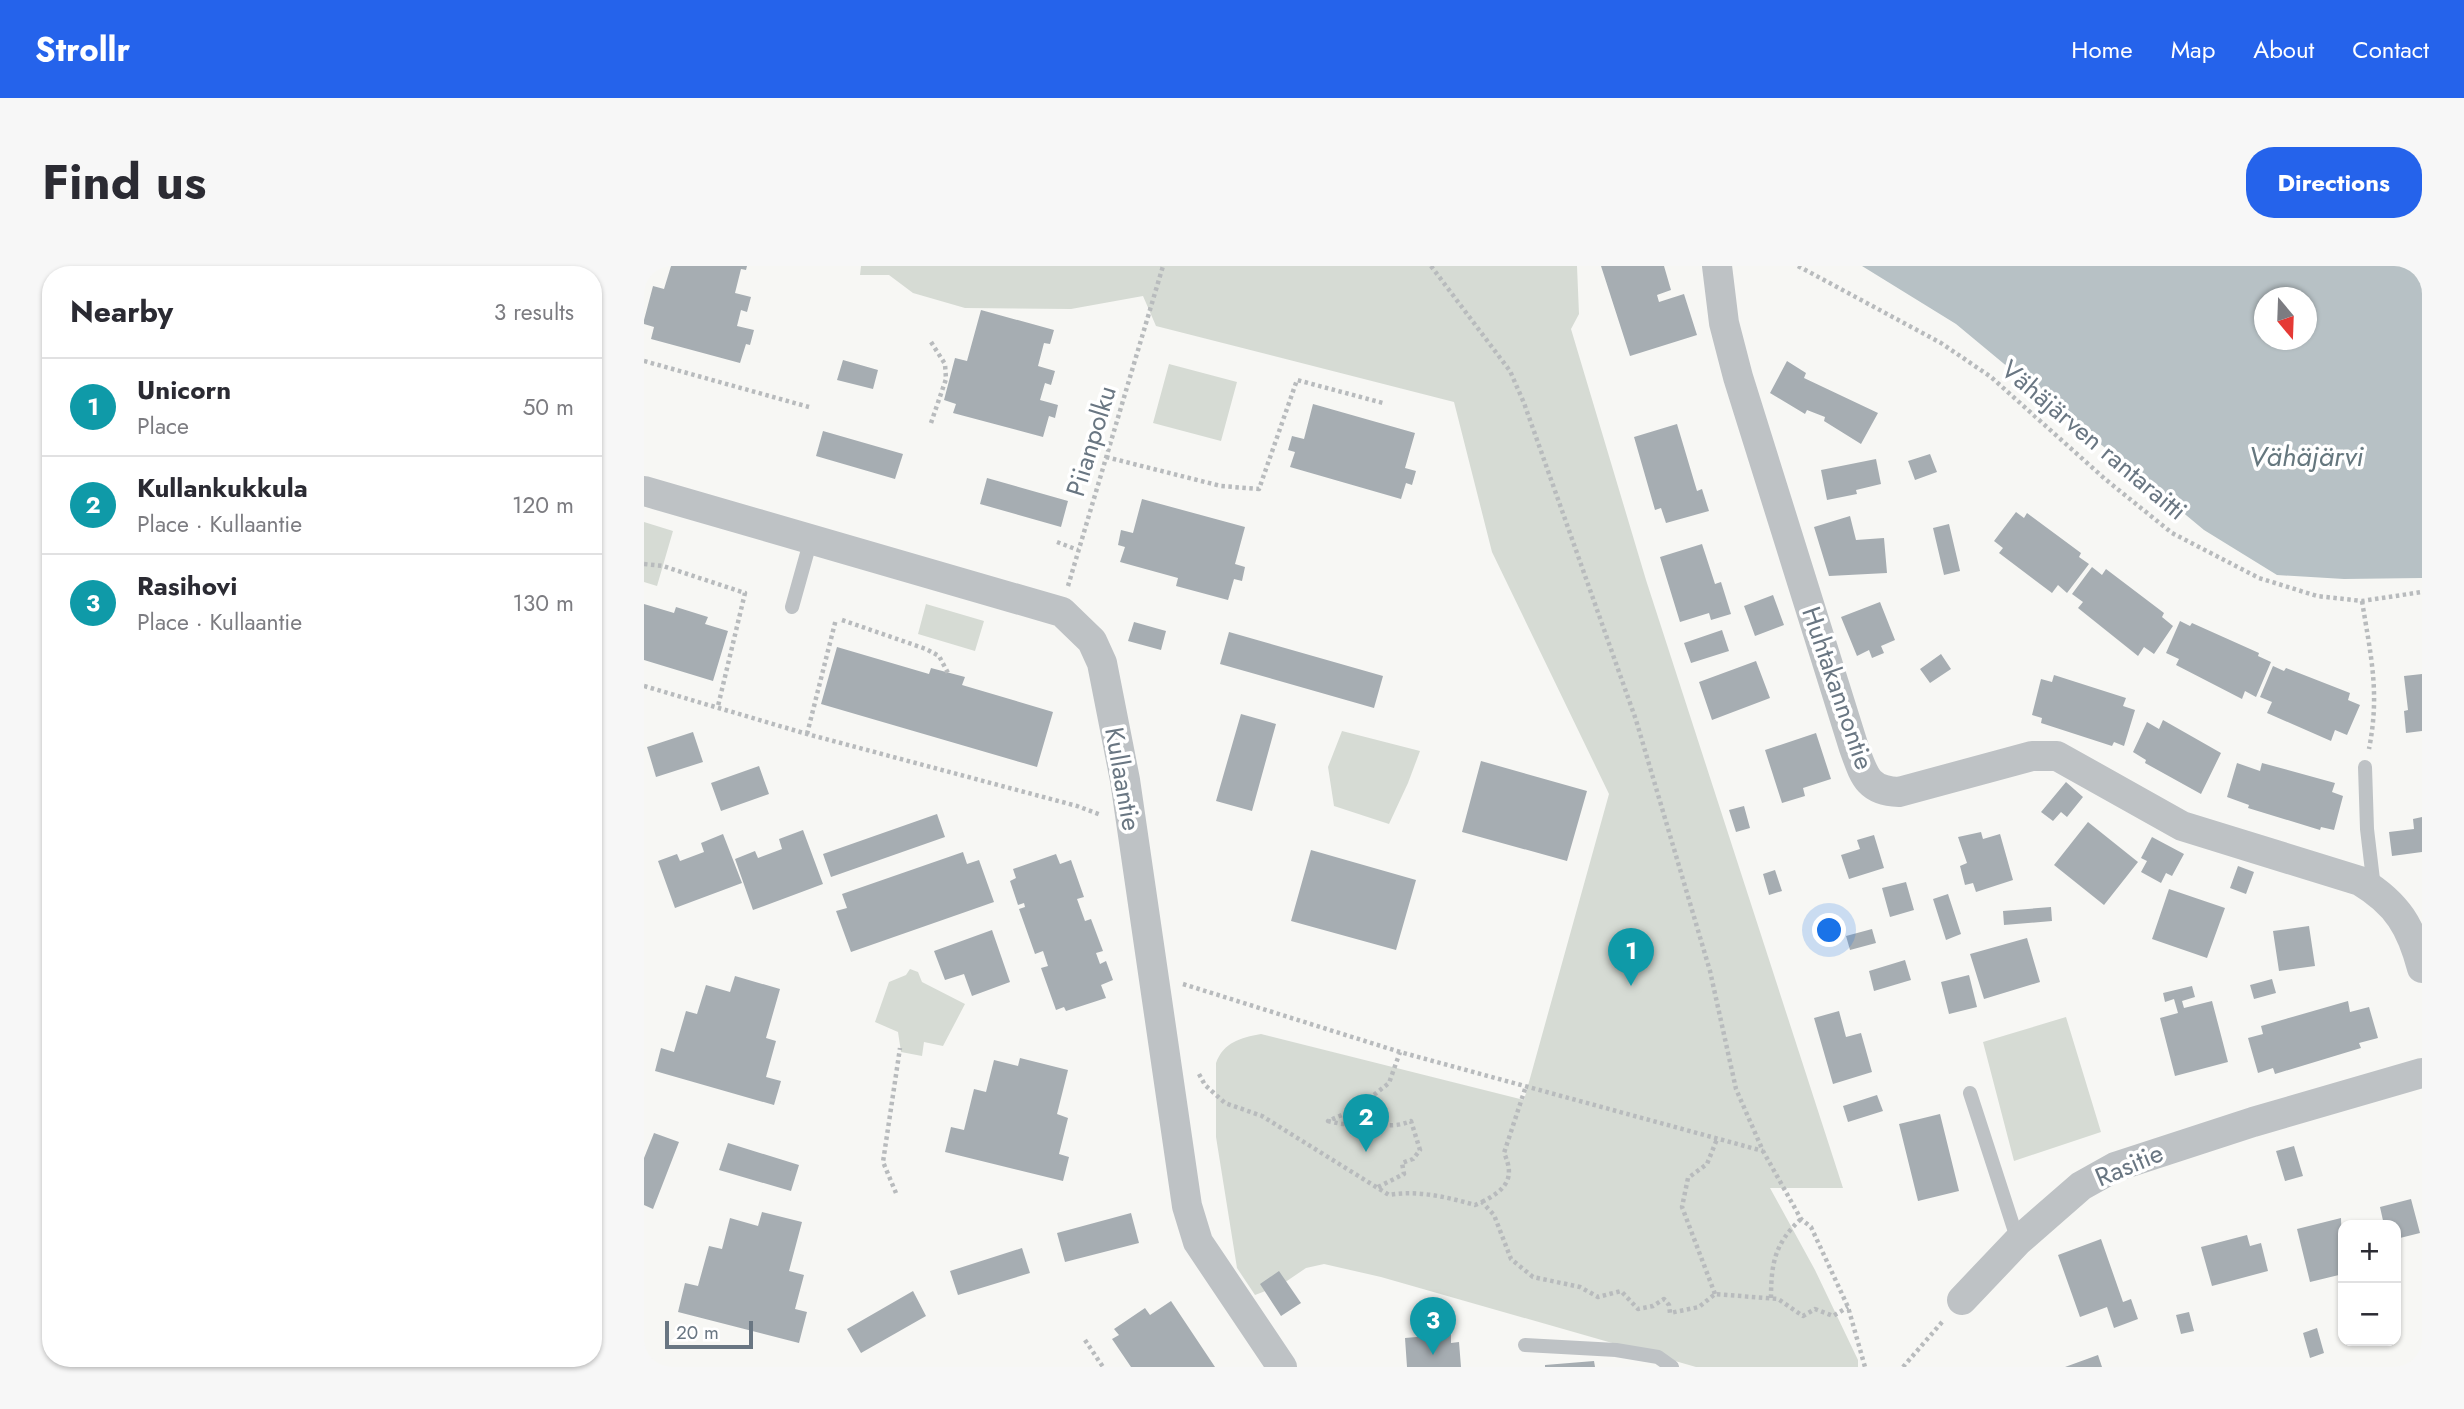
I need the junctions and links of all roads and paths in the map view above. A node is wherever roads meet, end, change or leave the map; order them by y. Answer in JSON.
{"nodes":[{"id":1,"x":1163,"y":266,"type":"edge"},
{"id":2,"x":1431,"y":266,"type":"edge"},
{"id":3,"x":1717,"y":266,"type":"edge"},
{"id":4,"x":1798,"y":266,"type":"edge"},
{"id":5,"x":931,"y":342,"type":"dead end"},
{"id":6,"x":644,"y":361,"type":"edge"},
{"id":7,"x":1382,"y":403,"type":"dead end"},
{"id":8,"x":809,"y":407,"type":"dead end"},
{"id":9,"x":930,"y":423,"type":"dead end"},
{"id":10,"x":1106,"y":457,"type":"junction"},
{"id":11,"x":644,"y":491,"type":"edge"},
{"id":12,"x":811,"y":539,"type":"junction"},
{"id":13,"x":1057,"y":541,"type":"dead end"},
{"id":14,"x":1078,"y":550,"type":"junction"},
{"id":15,"x":644,"y":564,"type":"edge"},
{"id":16,"x":2422,"y":593,"type":"edge"},
{"id":17,"x":2362,"y":601,"type":"junction"},
{"id":18,"x":792,"y":607,"type":"dead end"},
{"id":19,"x":1062,"y":611,"type":"junction"},
{"id":20,"x":836,"y":619,"type":"dead end"},
{"id":21,"x":842,"y":621,"type":"dead end"},
{"id":22,"x":948,"y":673,"type":"dead end"},
{"id":23,"x":644,"y":686,"type":"edge"},
{"id":24,"x":718,"y":706,"type":"junction"},
{"id":25,"x":807,"y":734,"type":"junction"},
{"id":26,"x":2365,"y":767,"type":"joint"},
{"id":27,"x":1132,"y":825,"type":"junction"},
{"id":28,"x":2374,"y":890,"type":"junction"},
{"id":29,"x":2422,"y":968,"type":"edge"},
{"id":30,"x":1156,"y":982,"type":"junction"},
{"id":31,"x":1188,"y":984,"type":"junction"},
{"id":32,"x":1188,"y":995,"type":"dead end"},
{"id":33,"x":900,"y":1048,"type":"dead end"},
{"id":34,"x":1400,"y":1052,"type":"junction"},
{"id":35,"x":1197,"y":1070,"type":"dead end"},
{"id":36,"x":2422,"y":1073,"type":"edge"},
{"id":37,"x":1526,"y":1086,"type":"junction"},
{"id":38,"x":1969,"y":1093,"type":"dead end"},
{"id":39,"x":1717,"y":1139,"type":"junction"},
{"id":40,"x":1763,"y":1152,"type":"junction"},
{"id":41,"x":1378,"y":1187,"type":"junction"},
{"id":42,"x":896,"y":1193,"type":"dead end"},
{"id":43,"x":1482,"y":1202,"type":"junction"},
{"id":44,"x":1801,"y":1219,"type":"junction"},
{"id":45,"x":2018,"y":1241,"type":"junction"},
{"id":46,"x":1716,"y":1294,"type":"junction"},
{"id":47,"x":1770,"y":1298,"type":"junction"},
{"id":48,"x":1962,"y":1300,"type":"joint"},
{"id":49,"x":1848,"y":1307,"type":"junction"},
{"id":50,"x":1085,"y":1340,"type":"dead end"},
{"id":51,"x":1525,"y":1345,"type":"dead end"},
{"id":52,"x":1103,"y":1367,"type":"edge"},
{"id":53,"x":1282,"y":1367,"type":"edge"},
{"id":54,"x":1672,"y":1367,"type":"edge"},
{"id":55,"x":1865,"y":1367,"type":"edge"},
{"id":56,"x":1903,"y":1367,"type":"edge"}],
"edges":[{"from":1,"to":10,"type":"path","name":"Piianpolku"},
{"from":2,"to":40,"type":"path"},
{"from":3,"to":28,"type":"street","name":"Huhtakannontie"},
{"from":4,"to":17,"type":"path","name":"Vähäjärven rantaraitti"},
{"from":5,"to":9,"type":"path"},
{"from":6,"to":8,"type":"path"},
{"from":7,"to":10,"type":"path"},
{"from":10,"to":14,"type":"path","name":"Piianpolku"},
{"from":11,"to":12,"type":"street","name":"Kullaantie"},
{"from":12,"to":18,"type":"lane"},
{"from":12,"to":19,"type":"street","name":"Kullaantie"},
{"from":13,"to":14,"type":"path"},
{"from":14,"to":19,"type":"path","name":"Piianpolku"},
{"from":15,"to":24,"type":"path"},
{"from":16,"to":17,"type":"path","name":"Vähäjärven rantaraitti"},
{"from":17,"to":26,"type":"path"},
{"from":19,"to":27,"type":"street","name":"Kullaantie"},
{"from":20,"to":25,"type":"path"},
{"from":21,"to":22,"type":"path"},
{"from":23,"to":24,"type":"path"},
{"from":24,"to":25,"type":"path"},
{"from":25,"to":27,"type":"path"},
{"from":26,"to":28,"type":"lane"},
{"from":27,"to":30,"type":"street","name":"Kullaantie"},
{"from":28,"to":29,"type":"street","name":"Huhtakannontie"},
{"from":30,"to":31,"type":"path"},
{"from":30,"to":53,"type":"street","name":"Kullaantie"},
{"from":31,"to":32,"type":"path"},
{"from":31,"to":34,"type":"path"},
{"from":33,"to":42,"type":"path"},
{"from":34,"to":37,"type":"path"},
{"from":34,"to":41,"type":"path"},
{"from":35,"to":41,"type":"path"},
{"from":36,"to":45,"type":"street","name":"Rasitie"},
{"from":37,"to":39,"type":"path"},
{"from":37,"to":43,"type":"path"},
{"from":38,"to":45,"type":"lane"},
{"from":39,"to":40,"type":"path"},
{"from":39,"to":46,"type":"path"},
{"from":40,"to":44,"type":"path"},
{"from":41,"to":43,"type":"path"},
{"from":43,"to":46,"type":"path"},
{"from":44,"to":47,"type":"path"},
{"from":44,"to":49,"type":"path"},
{"from":45,"to":48,"type":"street","name":"Rasitie"},
{"from":46,"to":47,"type":"path"},
{"from":47,"to":49,"type":"path"},
{"from":48,"to":56,"type":"path"},
{"from":49,"to":55,"type":"path"},
{"from":50,"to":52,"type":"path"},
{"from":51,"to":54,"type":"lane"}]}
